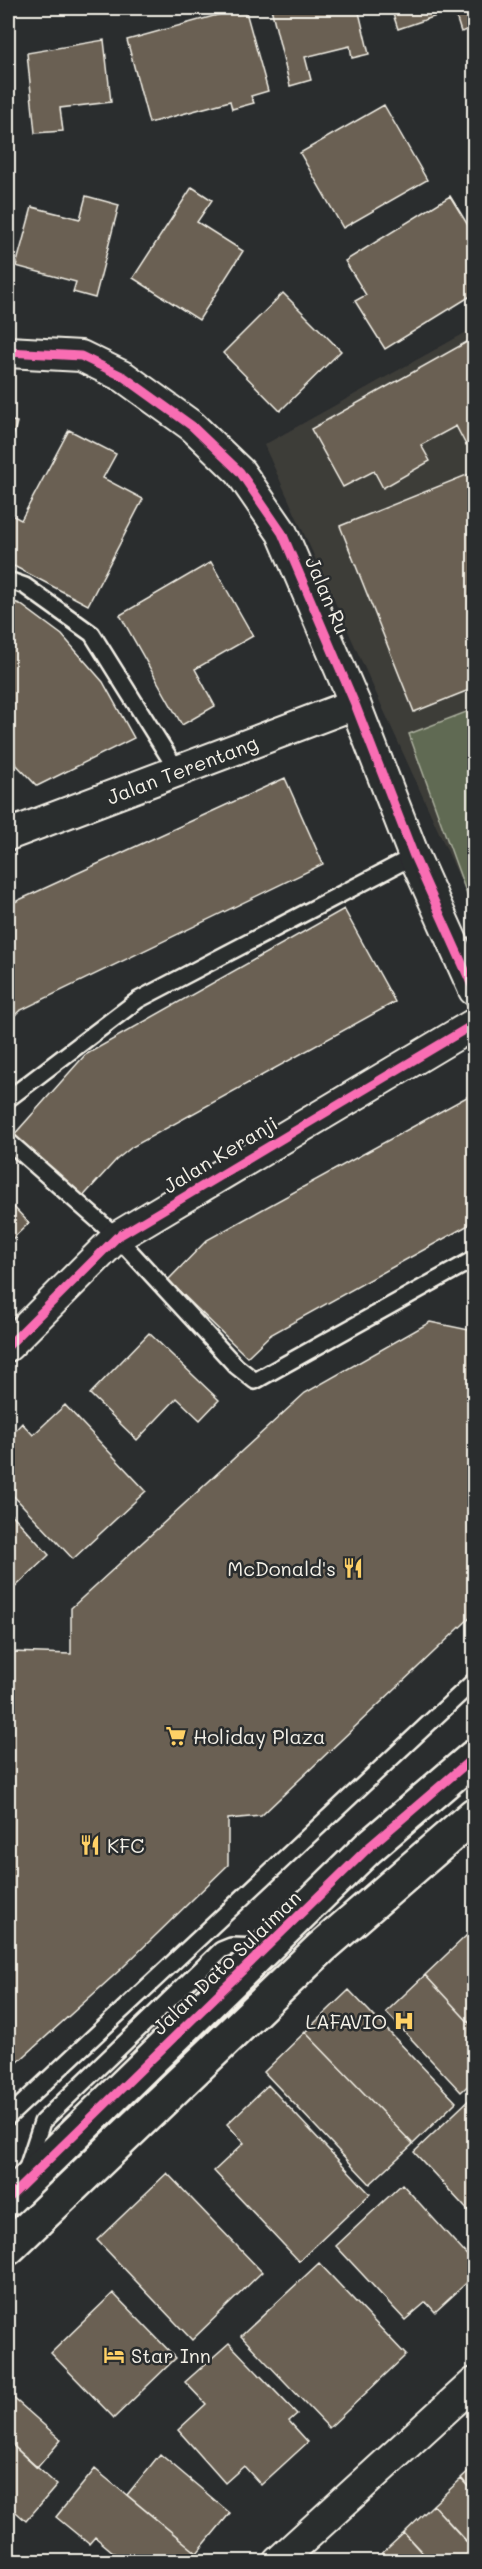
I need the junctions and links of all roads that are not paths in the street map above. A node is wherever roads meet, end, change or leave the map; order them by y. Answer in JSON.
{"nodes":[{"id":1,"x":8,"y":352,"type":"edge"},
{"id":2,"x":8,"y":580,"type":"edge"},
{"id":3,"x":355,"y":704,"type":"junction"},
{"id":4,"x":177,"y":770,"type":"junction"},
{"id":5,"x":14,"y":824,"type":"edge"},
{"id":6,"x":414,"y":856,"type":"junction"},
{"id":7,"x":474,"y":990,"type":"edge"},
{"id":8,"x":474,"y":1024,"type":"edge"},
{"id":9,"x":8,"y":1099,"type":"edge"},
{"id":10,"x":8,"y":1141,"type":"edge"},
{"id":11,"x":117,"y":1237,"type":"junction"},
{"id":12,"x":474,"y":1259,"type":"edge"},
{"id":13,"x":8,"y":1346,"type":"edge"},
{"id":14,"x":474,"y":1681,"type":"edge"},
{"id":15,"x":474,"y":1757,"type":"edge"},
{"id":16,"x":474,"y":1815,"type":"edge"},
{"id":17,"x":8,"y":2117,"type":"edge"},
{"id":18,"x":15,"y":2216,"type":"edge"},
{"id":19,"x":474,"y":2383,"type":"edge"},
{"id":20,"x":278,"y":2562,"type":"edge"}],
"edges":[{"from":1,"to":3,"type":"street","name":"Jalan Ru"},
{"from":2,"to":4,"type":"lane"},
{"from":3,"to":4,"type":"street","name":"Jalan Terentang"},
{"from":3,"to":6,"type":"street","name":"Jalan Ru"},
{"from":4,"to":5,"type":"street","name":"Jalan Terentang"},
{"from":6,"to":7,"type":"street","name":"Jalan Ru"},
{"from":6,"to":9,"type":"lane"},
{"from":8,"to":11,"type":"street","name":"Jalan Keranji"},
{"from":10,"to":11,"type":"lane"},
{"from":11,"to":12,"type":"lane"},
{"from":11,"to":13,"type":"street","name":"Jalan Keranji"},
{"from":14,"to":17,"type":"lane"},
{"from":15,"to":18,"type":"street","name":"Jalan Dato Sulaiman"},
{"from":16,"to":18,"type":"street","name":"Jalan Dato Sulaiman"},
{"from":19,"to":20,"type":"street"}]}
